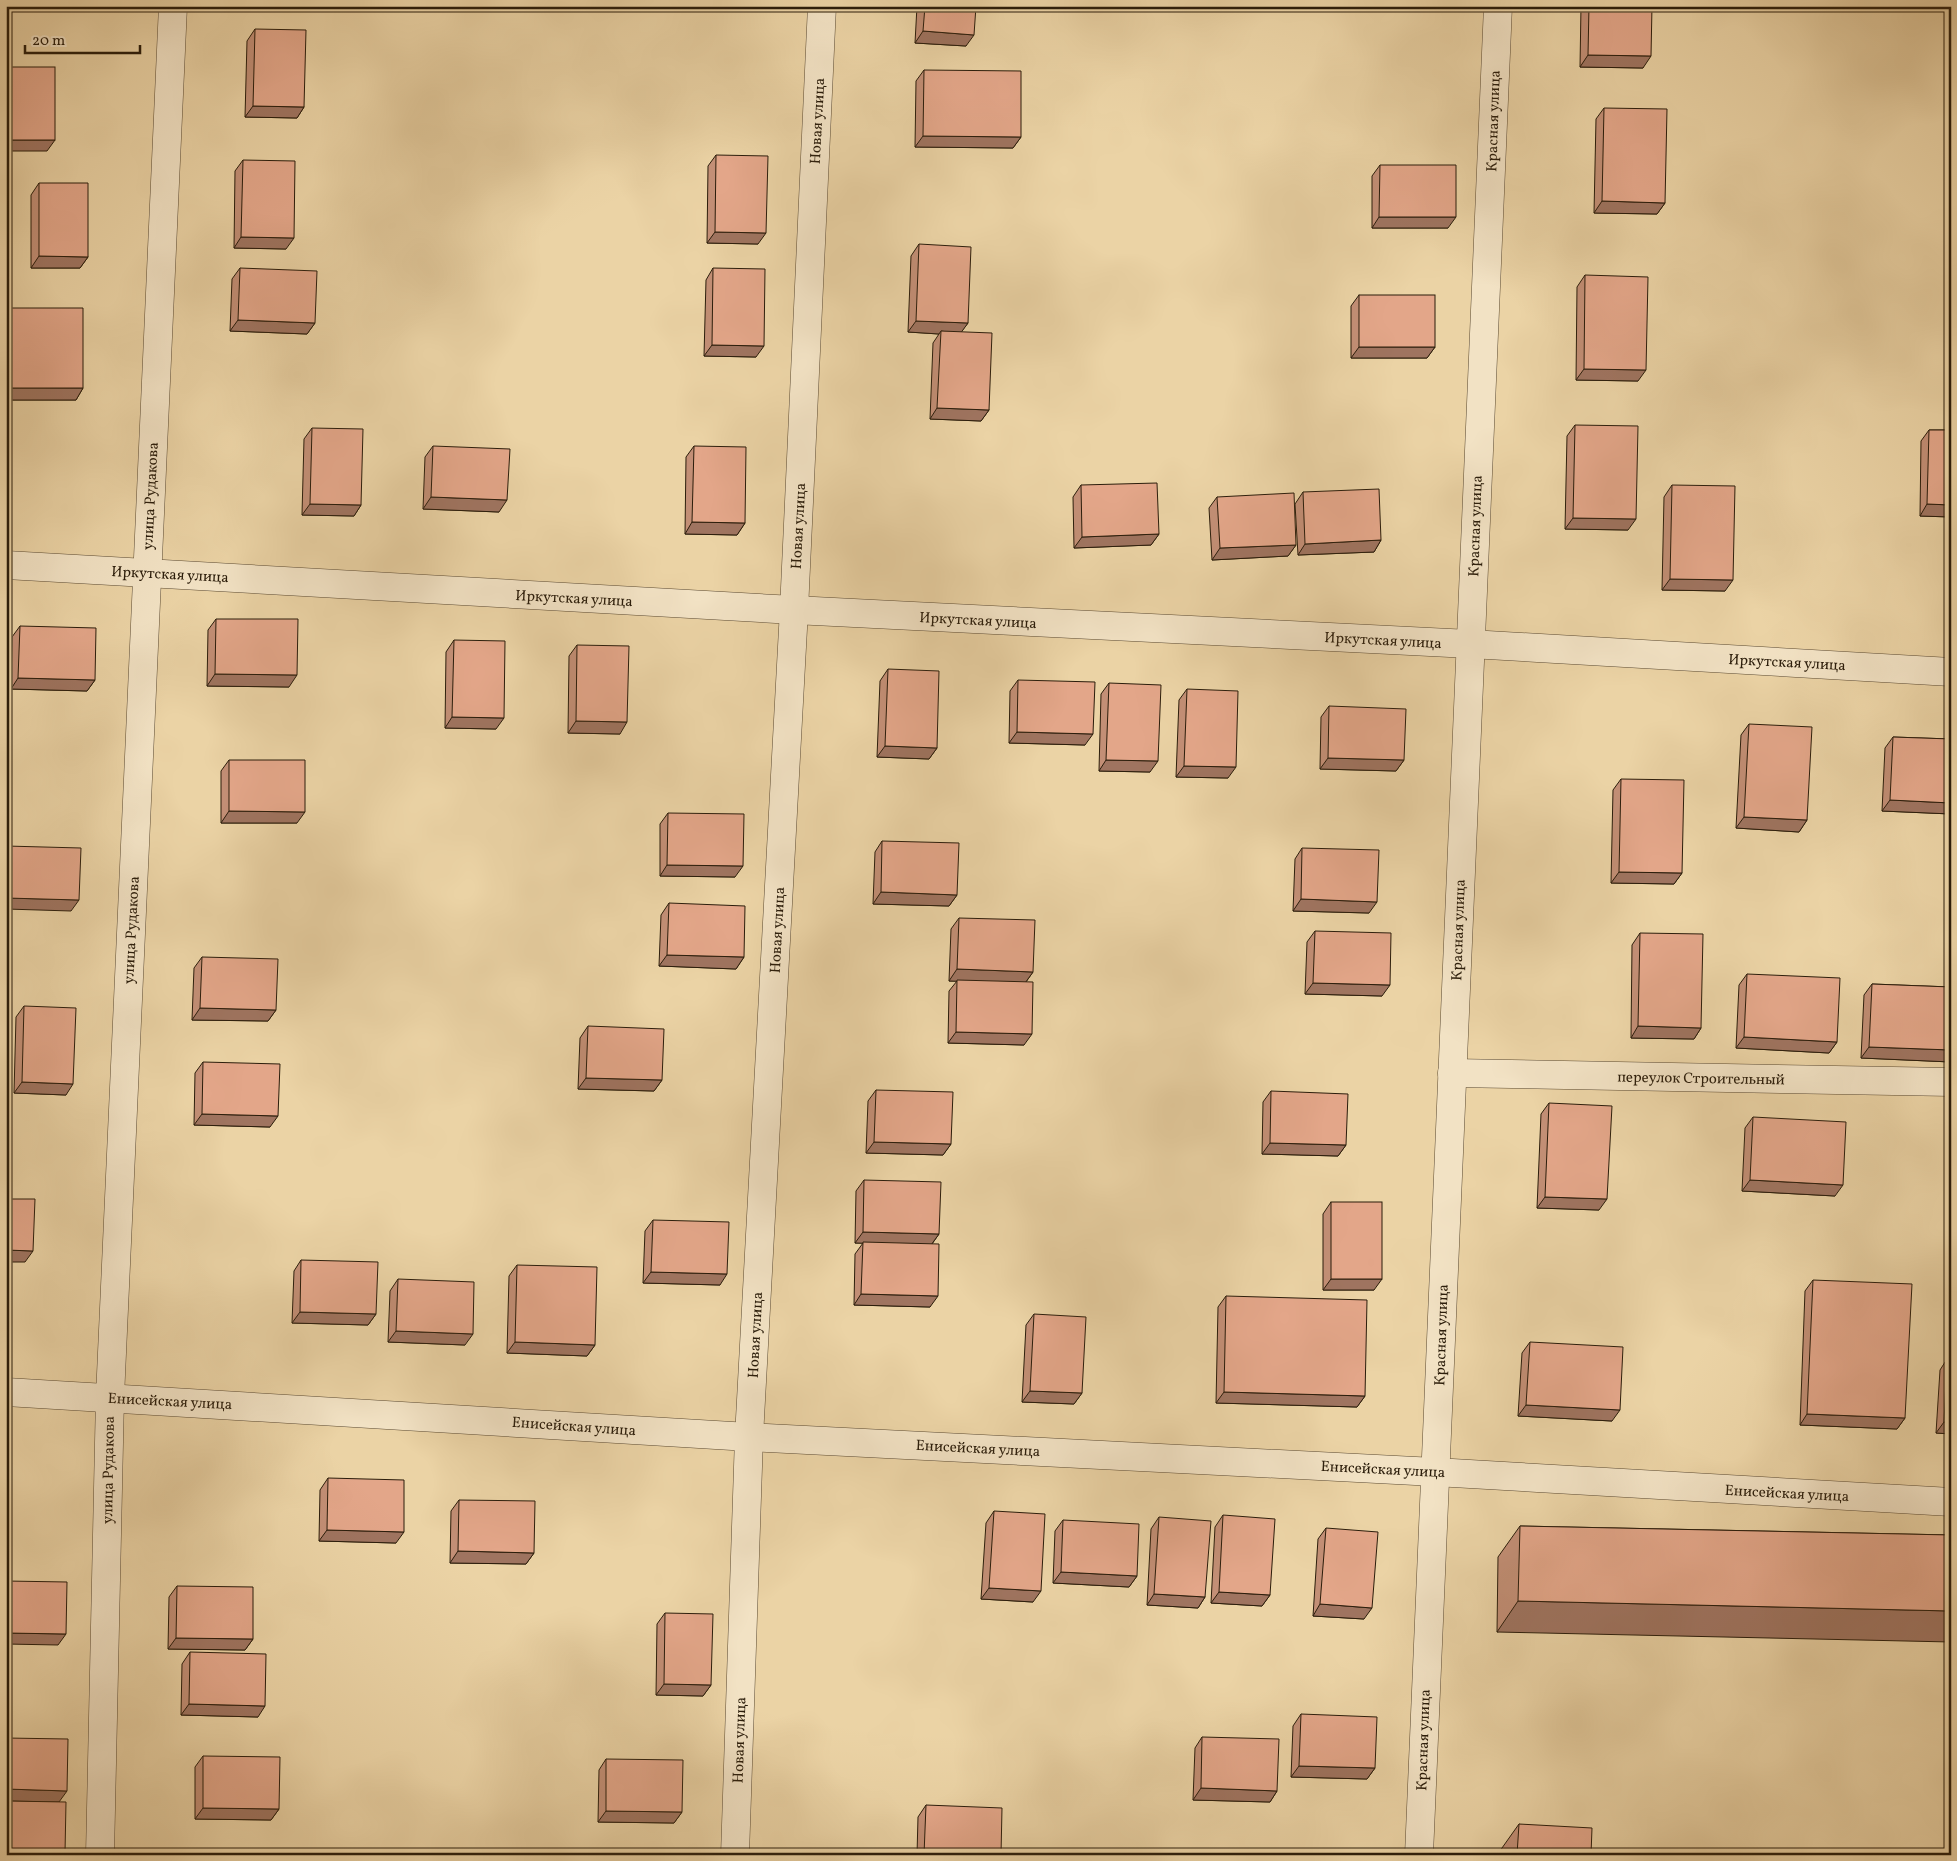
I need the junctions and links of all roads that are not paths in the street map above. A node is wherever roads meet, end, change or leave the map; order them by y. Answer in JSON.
{"nodes":[{"id":1,"x":173,"y":6,"type":"edge"},
{"id":2,"x":822,"y":6,"type":"edge"},
{"id":3,"x":1498,"y":6,"type":"edge"},
{"id":4,"x":6,"y":565,"type":"edge"},
{"id":5,"x":147,"y":573,"type":"junction"},
{"id":6,"x":794,"y":610,"type":"junction"},
{"id":7,"x":1470,"y":644,"type":"junction"},
{"id":8,"x":1951,"y":672,"type":"edge"},
{"id":9,"x":1452,"y":1073,"type":"junction"},
{"id":10,"x":1951,"y":1082,"type":"edge"},
{"id":11,"x":6,"y":1392,"type":"edge"},
{"id":12,"x":110,"y":1397,"type":"junction"},
{"id":13,"x":749,"y":1436,"type":"junction"},
{"id":14,"x":1435,"y":1472,"type":"junction"},
{"id":15,"x":1951,"y":1502,"type":"edge"},
{"id":16,"x":100,"y":1855,"type":"edge"},
{"id":17,"x":735,"y":1855,"type":"edge"},
{"id":18,"x":1418,"y":1855,"type":"edge"}],
"edges":[{"from":1,"to":5,"type":"street","name":"улица Рудакова"},
{"from":2,"to":6,"type":"street","name":"Новая улица"},
{"from":3,"to":7,"type":"street","name":"Красная улица"},
{"from":4,"to":5,"type":"street","name":"Иркутская улица"},
{"from":5,"to":6,"type":"street","name":"Иркутская улица"},
{"from":5,"to":12,"type":"street","name":"улица Рудакова"},
{"from":6,"to":7,"type":"street","name":"Иркутская улица"},
{"from":6,"to":13,"type":"street","name":"Новая улица"},
{"from":7,"to":8,"type":"street","name":"Иркутская улица"},
{"from":7,"to":9,"type":"street","name":"Красная улица"},
{"from":9,"to":10,"type":"street","name":"переулок Строительный"},
{"from":9,"to":14,"type":"street","name":"Красная улица"},
{"from":11,"to":12,"type":"street","name":"Енисейская улица"},
{"from":12,"to":13,"type":"street","name":"Енисейская улица"},
{"from":12,"to":16,"type":"street","name":"улица Рудакова"},
{"from":13,"to":14,"type":"street","name":"Енисейская улица"},
{"from":13,"to":17,"type":"street","name":"Новая улица"},
{"from":14,"to":15,"type":"street","name":"Енисейская улица"},
{"from":14,"to":18,"type":"street","name":"Красная улица"}]}
